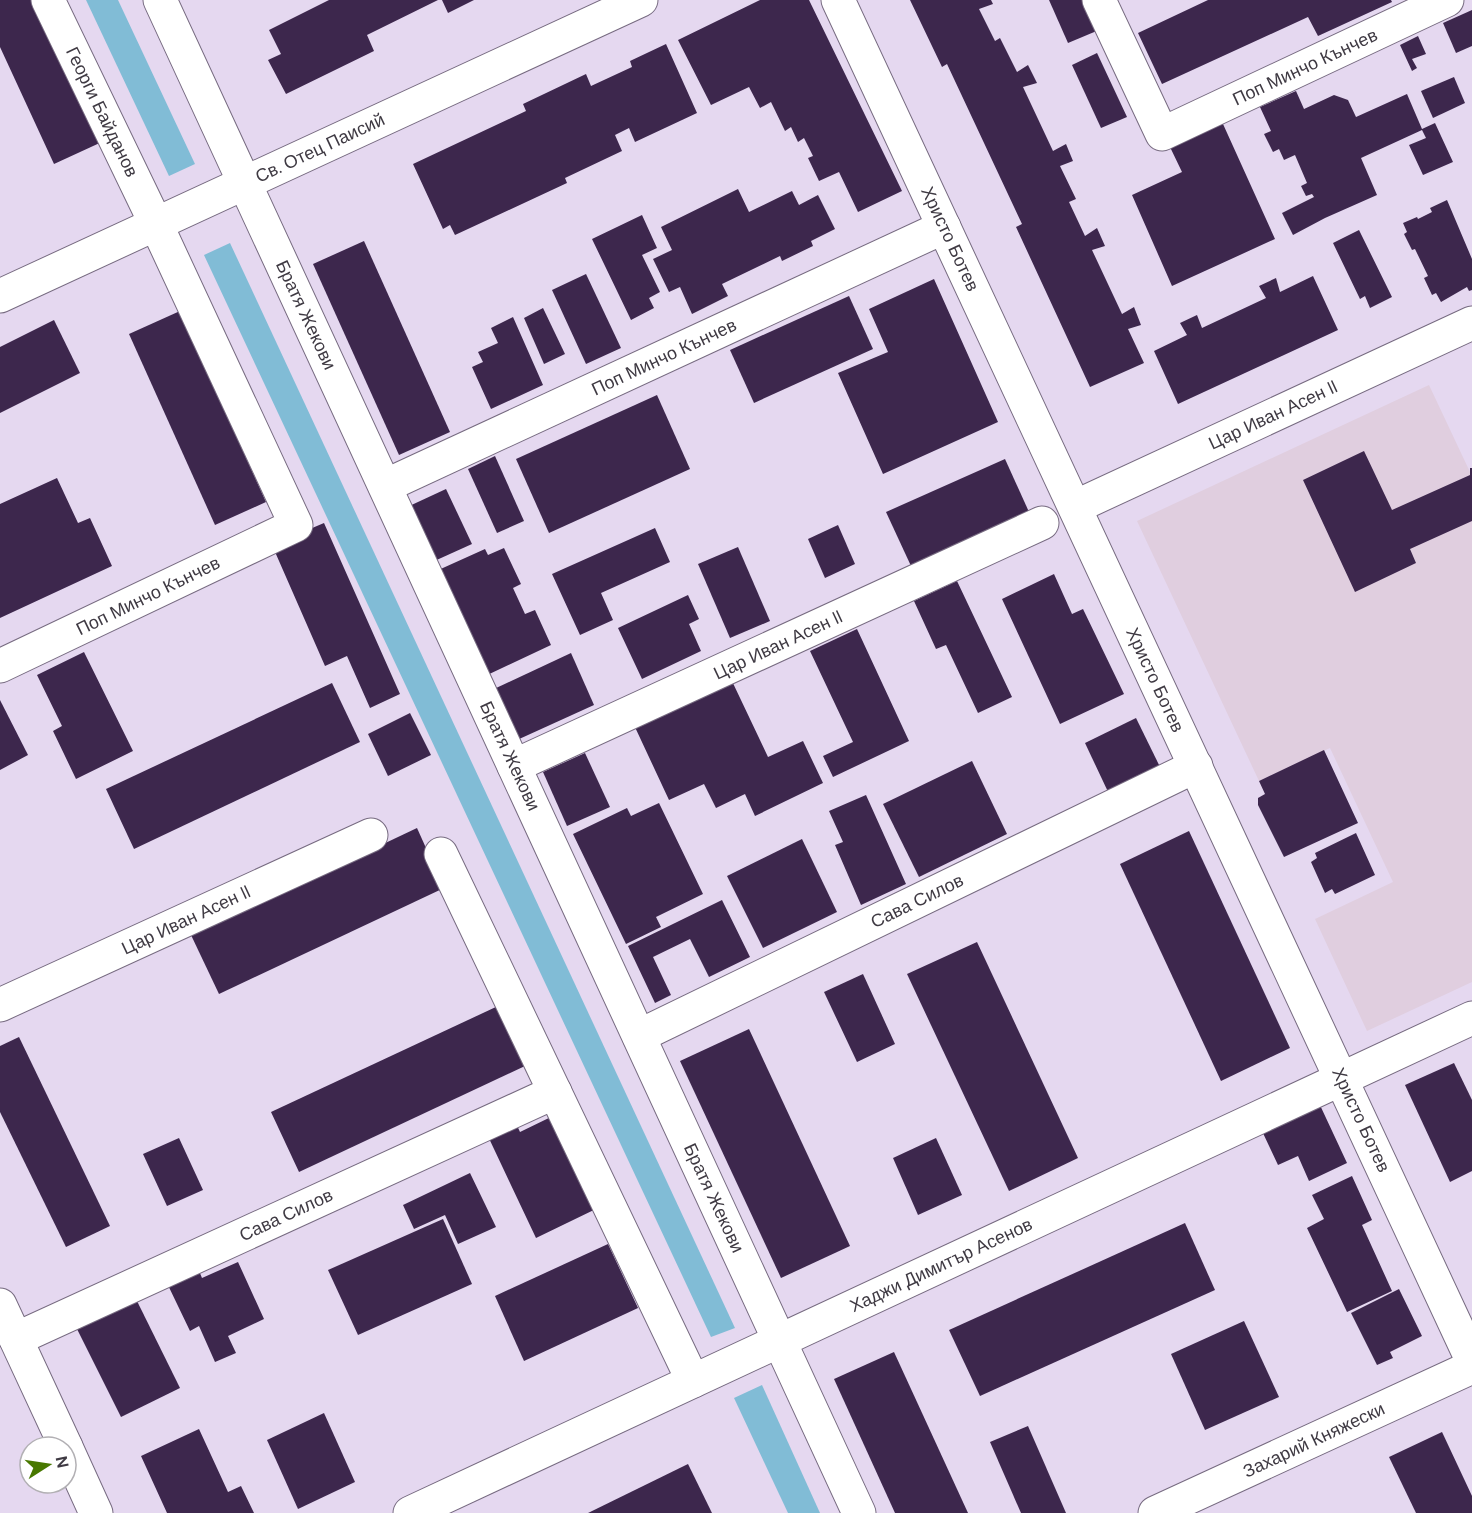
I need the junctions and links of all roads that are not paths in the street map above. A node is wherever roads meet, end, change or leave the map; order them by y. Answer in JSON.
{"nodes":[{"id":1,"x":48,"y":0,"type":"edge"},
{"id":2,"x":160,"y":0,"type":"edge"},
{"id":3,"x":641,"y":0,"type":"edge"},
{"id":4,"x":838,"y":0,"type":"edge"},
{"id":5,"x":1099,"y":0,"type":"edge"},
{"id":6,"x":1447,"y":0,"type":"edge"},
{"id":7,"x":245,"y":183,"type":"junction"},
{"id":8,"x":156,"y":224,"type":"junction"},
{"id":9,"x":944,"y":226,"type":"junction"},
{"id":10,"x":0,"y":296,"type":"edge"},
{"id":11,"x":1472,"y":323,"type":"edge"},
{"id":12,"x":385,"y":486,"type":"junction"},
{"id":13,"x":1075,"y":507,"type":"junction"},
{"id":14,"x":1042,"y":523,"type":"dead end"},
{"id":15,"x":296,"y":525,"type":"joint"},
{"id":16,"x":0,"y":666,"type":"edge"},
{"id":17,"x":514,"y":766,"type":"junction"},
{"id":18,"x":1196,"y":766,"type":"junction"},
{"id":19,"x":371,"y":835,"type":"dead end"},
{"id":20,"x":441,"y":854,"type":"dead end"},
{"id":21,"x":0,"y":1005,"type":"edge"},
{"id":22,"x":1472,"y":1018,"type":"edge"},
{"id":23,"x":639,"y":1036,"type":"junction"},
{"id":24,"x":1341,"y":1078,"type":"junction"},
{"id":25,"x":555,"y":1092,"type":"junction"},
{"id":26,"x":0,"y":1305,"type":"edge"},
{"id":27,"x":16,"y":1339,"type":"junction"},
{"id":28,"x":780,"y":1340,"type":"junction"},
{"id":29,"x":1472,"y":1360,"type":"edge"},
{"id":30,"x":1472,"y":1367,"type":"edge"},
{"id":31,"x":693,"y":1381,"type":"junction"},
{"id":32,"x":60,"y":1435,"type":"edge"},
{"id":33,"x":78,"y":1473,"type":"edge"},
{"id":34,"x":96,"y":1513,"type":"edge"},
{"id":35,"x":410,"y":1513,"type":"edge"},
{"id":36,"x":859,"y":1513,"type":"edge"},
{"id":37,"x":1155,"y":1513,"type":"edge"}],
"edges":[{"from":1,"to":8,"type":"street","name":"Георги Байданов"},
{"from":2,"to":7,"type":"street","name":"Братя Жекови"},
{"from":3,"to":7,"type":"street","name":"Св. Отец Паисий"},
{"from":4,"to":9,"type":"street","name":"Христо Ботев"},
{"from":5,"to":6,"type":"street","name":"Поп Минчо Кънчев"},
{"from":7,"to":8,"type":"street","name":"Св. Отец Паисий"},
{"from":7,"to":12,"type":"street","name":"Братя Жекови"},
{"from":8,"to":10,"type":"street","name":"Св. Отец Паисий"},
{"from":8,"to":15,"type":"street","name":"Георги Байданов"},
{"from":9,"to":12,"type":"street","name":"Поп Минчо Кънчев"},
{"from":9,"to":13,"type":"street","name":"Христо Ботев"},
{"from":11,"to":13,"type":"street","name":"Цар Иван Асен II"},
{"from":12,"to":17,"type":"street","name":"Братя Жекови"},
{"from":13,"to":18,"type":"street","name":"Христо Ботев"},
{"from":14,"to":17,"type":"street","name":"Цар Иван Асен II"},
{"from":15,"to":16,"type":"street","name":"Поп Минчо Кънчев"},
{"from":17,"to":23,"type":"street","name":"Братя Жекови"},
{"from":18,"to":23,"type":"street","name":"Сава Силов"},
{"from":18,"to":24,"type":"street","name":"Христо Ботев"},
{"from":19,"to":21,"type":"street","name":"Цар Иван Асен II"},
{"from":20,"to":25,"type":"street"},
{"from":22,"to":24,"type":"street","name":"Хаджи Димитър Асенов"},
{"from":23,"to":28,"type":"street","name":"Братя Жекови"},
{"from":24,"to":28,"type":"street","name":"Хаджи Димитър Асенов"},
{"from":24,"to":29,"type":"street","name":"Христо Ботев"},
{"from":25,"to":27,"type":"street","name":"Сава Силов"},
{"from":25,"to":31,"type":"street"},
{"from":26,"to":27,"type":"street"},
{"from":27,"to":32,"type":"street"},
{"from":28,"to":31,"type":"street","name":"Хаджи Димитър Асенов"},
{"from":28,"to":36,"type":"street","name":"Братя Жекови"},
{"from":30,"to":37,"type":"street","name":"Захарий Княжески"},
{"from":31,"to":35,"type":"street","name":"Хаджи Димитър Асенов"},
{"from":33,"to":34,"type":"street"}]}
